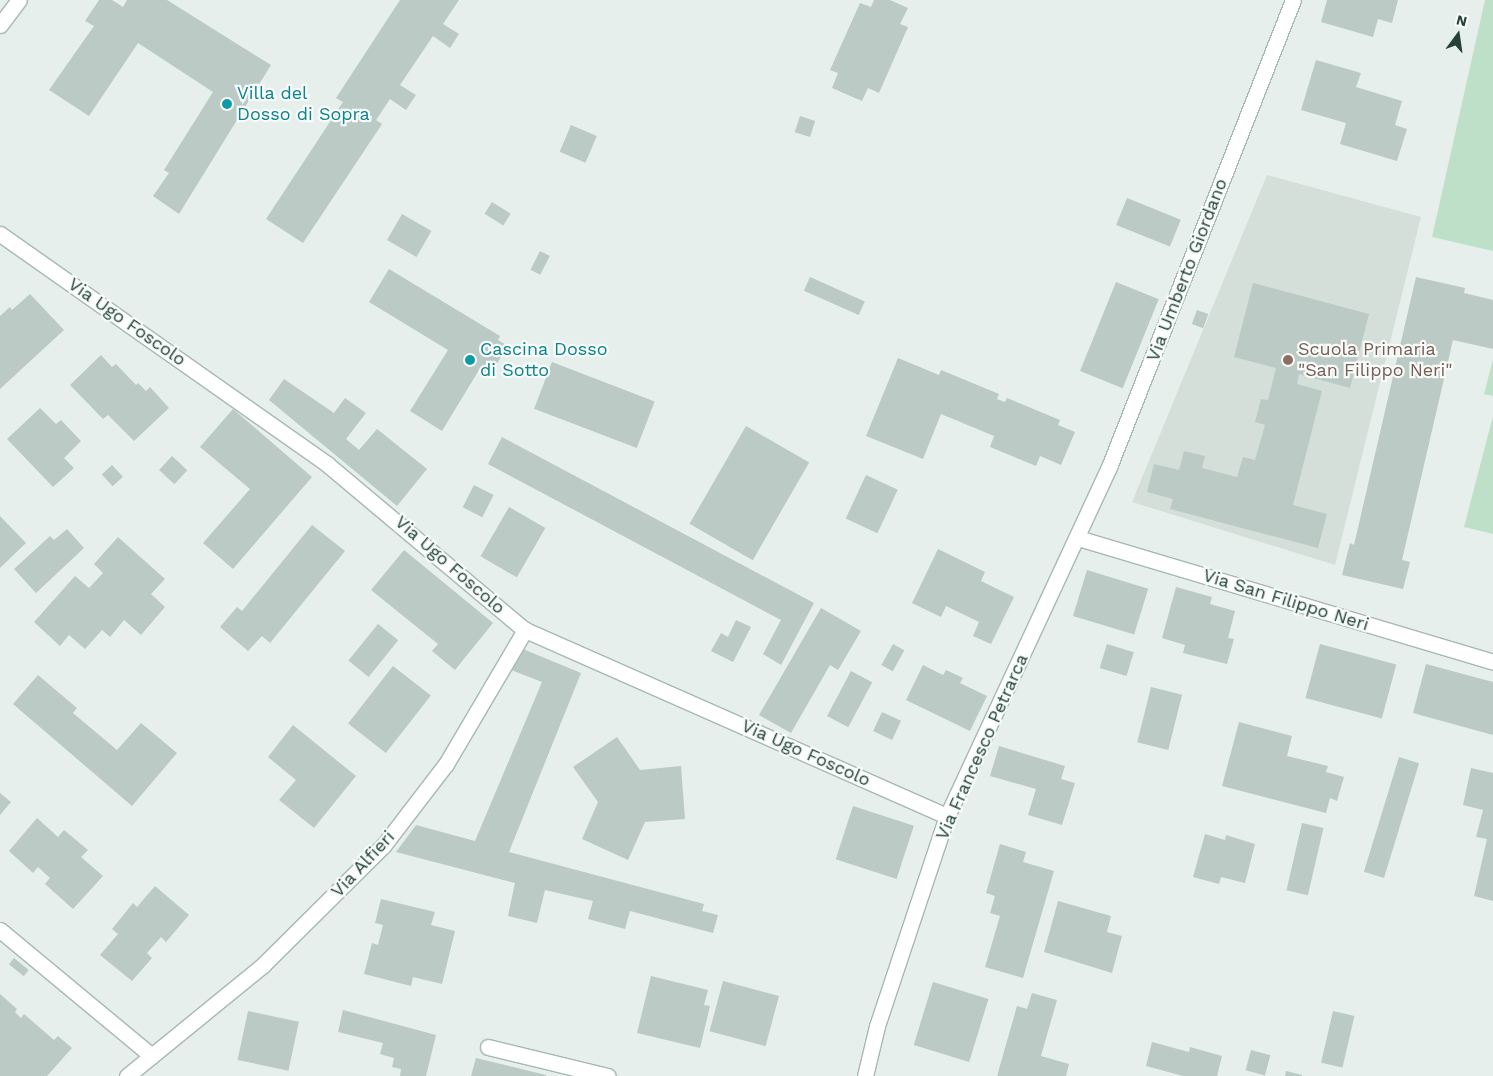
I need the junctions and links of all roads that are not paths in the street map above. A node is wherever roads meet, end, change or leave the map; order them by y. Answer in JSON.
{"nodes":[{"id":1,"x":19,"y":0,"type":"edge"},
{"id":2,"x":1293,"y":0,"type":"edge"},
{"id":3,"x":0,"y":25,"type":"edge"},
{"id":4,"x":0,"y":234,"type":"edge"},
{"id":5,"x":1078,"y":538,"type":"junction"},
{"id":6,"x":526,"y":630,"type":"junction"},
{"id":7,"x":1493,"y":662,"type":"edge"},
{"id":8,"x":947,"y":816,"type":"junction"},
{"id":9,"x":0,"y":930,"type":"edge"},
{"id":10,"x":488,"y":1048,"type":"dead end"},
{"id":11,"x":152,"y":1056,"type":"junction"},
{"id":12,"x":127,"y":1076,"type":"edge"},
{"id":13,"x":608,"y":1076,"type":"edge"},
{"id":14,"x":866,"y":1076,"type":"edge"}],
"edges":[{"from":1,"to":3,"type":"street"},
{"from":2,"to":5,"type":"street","name":"Via Umberto Giordano"},
{"from":4,"to":6,"type":"street","name":"Via Ugo Foscolo"},
{"from":5,"to":7,"type":"street","name":"Via San Filippo Neri"},
{"from":5,"to":8,"type":"street","name":"Via Francesco Petrarca"},
{"from":6,"to":8,"type":"street","name":"Via Ugo Foscolo"},
{"from":6,"to":11,"type":"street","name":"Via Alfieri"},
{"from":8,"to":14,"type":"street","name":"Via Francesco Petrarca"},
{"from":9,"to":11,"type":"street"},
{"from":10,"to":13,"type":"street"},
{"from":11,"to":12,"type":"street","name":"Via Alfieri"}]}
